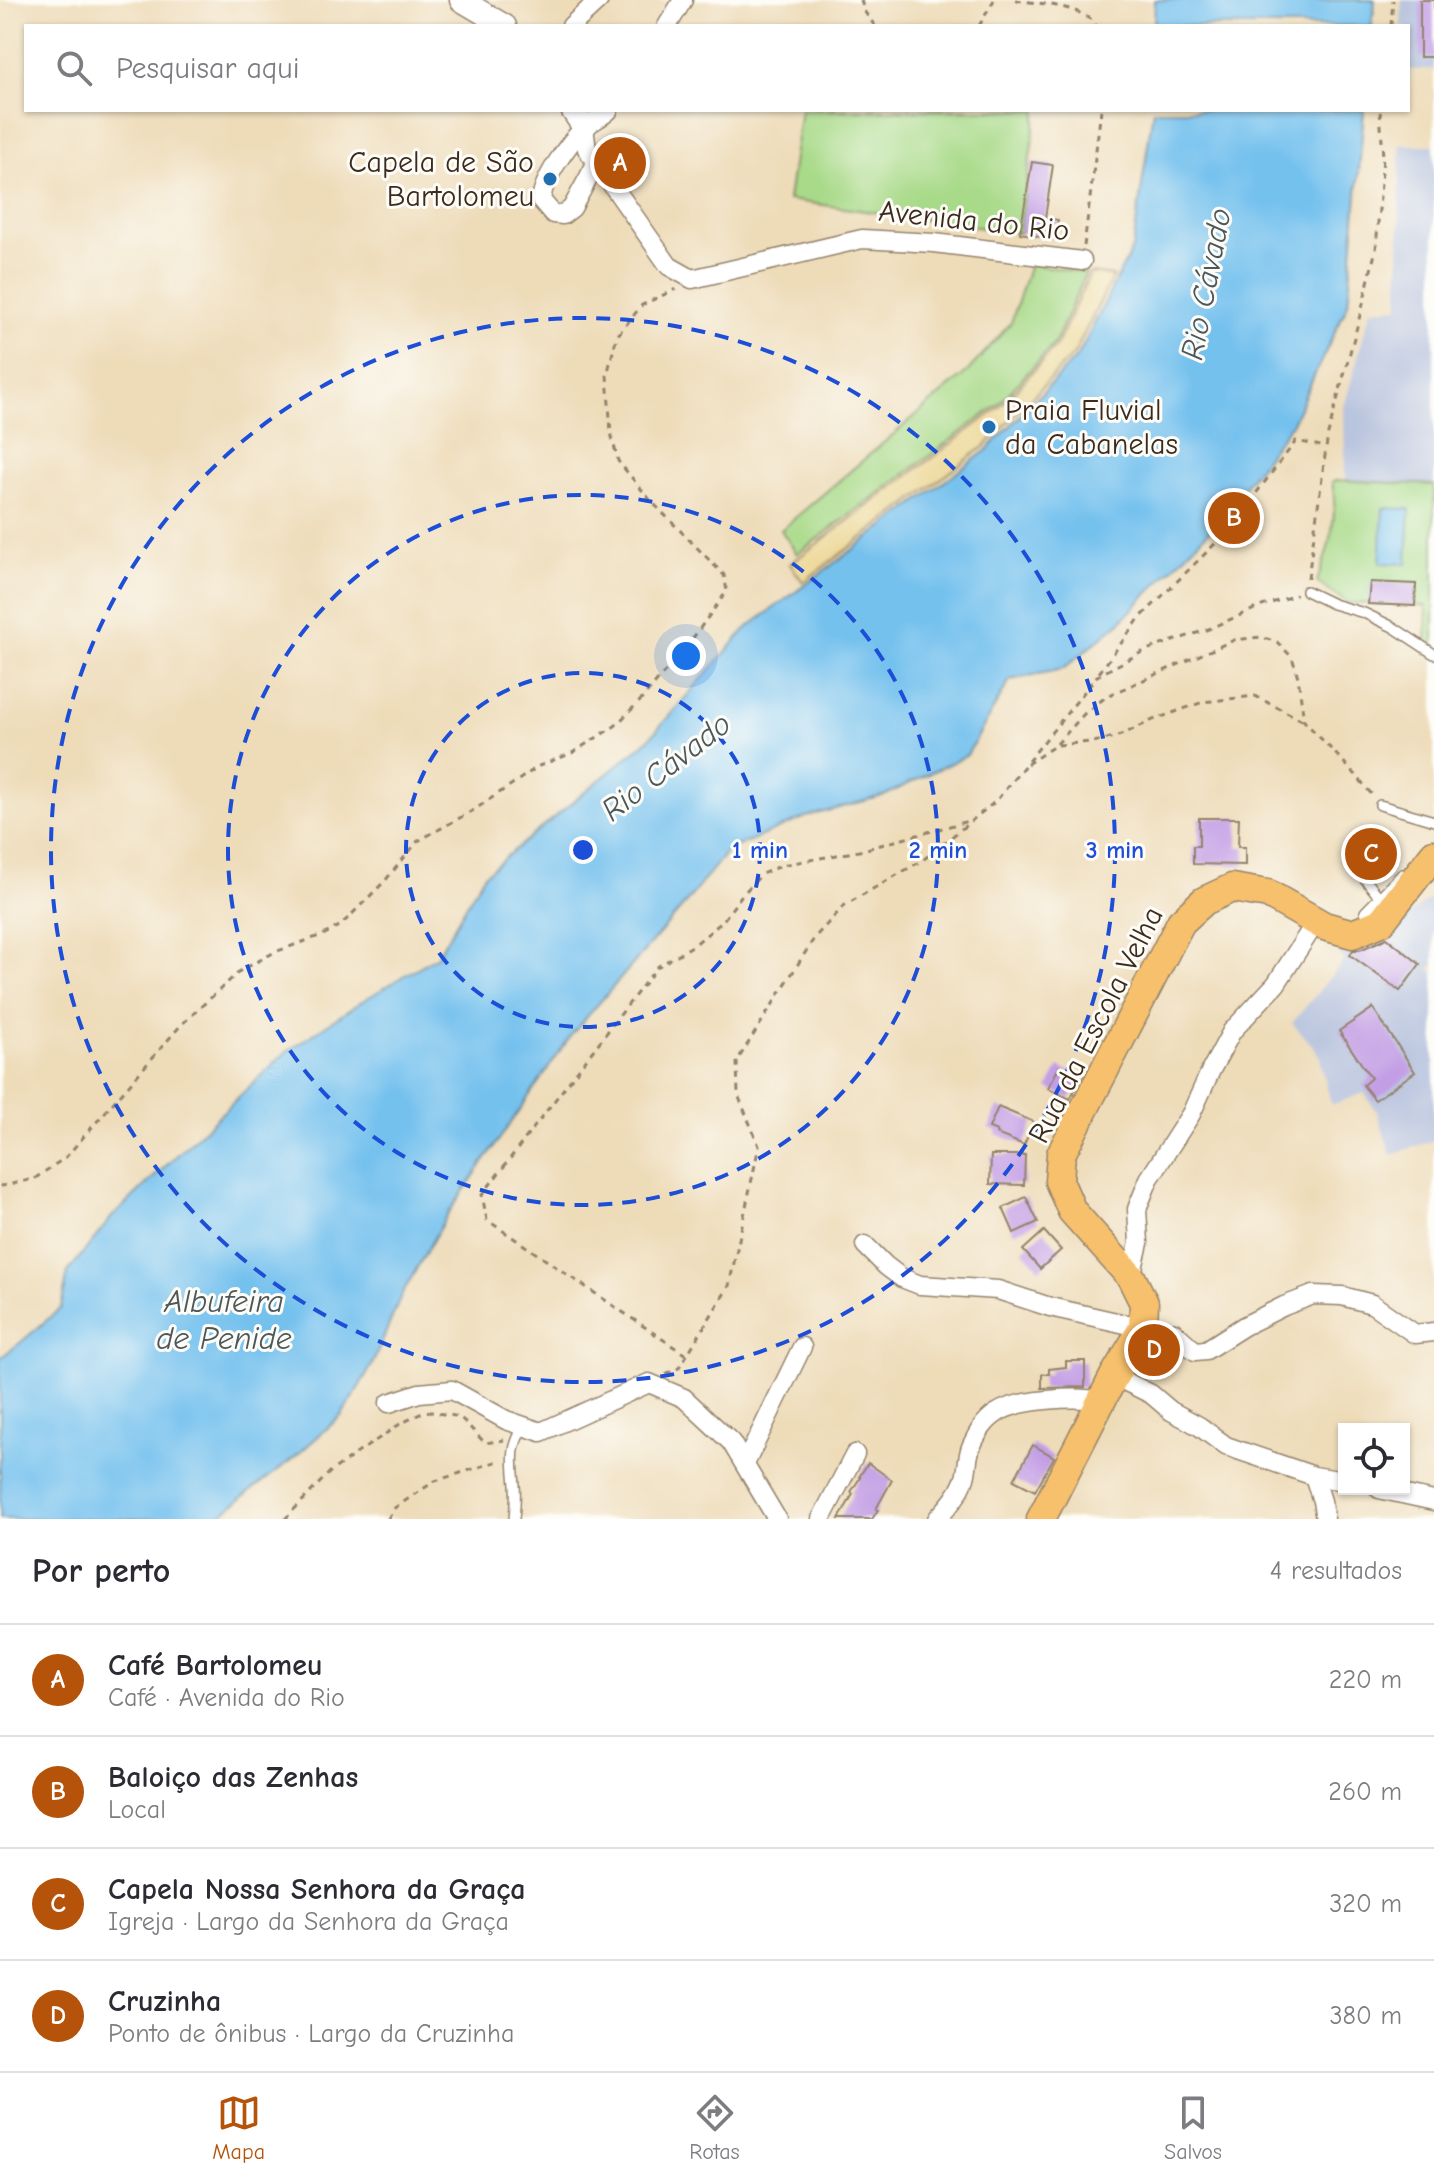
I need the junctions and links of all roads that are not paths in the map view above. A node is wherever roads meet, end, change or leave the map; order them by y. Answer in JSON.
{"nodes":[{"id":1,"x":461,"y":0,"type":"edge"},
{"id":2,"x":599,"y":0,"type":"edge"},
{"id":3,"x":683,"y":0,"type":"edge"},
{"id":4,"x":502,"y":24,"type":"edge"},
{"id":5,"x":573,"y":24,"type":"edge"},
{"id":6,"x":668,"y":24,"type":"edge"},
{"id":7,"x":602,"y":112,"type":"edge"},
{"id":8,"x":578,"y":119,"type":"edge"},
{"id":9,"x":597,"y":162,"type":"junction"},
{"id":10,"x":1082,"y":261,"type":"road end"},
{"id":11,"x":1306,"y":591,"type":"road end"},
{"id":12,"x":1434,"y":654,"type":"edge"},
{"id":13,"x":1380,"y":805,"type":"road end"},
{"id":14,"x":1434,"y":821,"type":"edge"},
{"id":15,"x":1425,"y":868,"type":"edge"},
{"id":16,"x":1365,"y":879,"type":"dead end"},
{"id":17,"x":1380,"y":898,"type":"junction"},
{"id":18,"x":1365,"y":912,"type":"dead end"},
{"id":19,"x":1316,"y":922,"type":"junction"},
{"id":20,"x":865,"y":1245,"type":"dead end"},
{"id":21,"x":1131,"y":1277,"type":"junction"},
{"id":22,"x":1143,"y":1328,"type":"junction"},
{"id":23,"x":1434,"y":1332,"type":"edge"},
{"id":24,"x":802,"y":1347,"type":"dead end"},
{"id":25,"x":1108,"y":1388,"type":"junction"},
{"id":26,"x":389,"y":1403,"type":"dead end"},
{"id":27,"x":520,"y":1432,"type":"junction"},
{"id":28,"x":855,"y":1454,"type":"dead end"},
{"id":29,"x":745,"y":1464,"type":"junction"},
{"id":30,"x":1314,"y":1476,"type":"junction"},
{"id":31,"x":1338,"y":1480,"type":"edge"},
{"id":32,"x":1406,"y":1495,"type":"edge"},
{"id":33,"x":1434,"y":1501,"type":"edge"},
{"id":34,"x":514,"y":1519,"type":"edge"},
{"id":35,"x":777,"y":1519,"type":"edge"},
{"id":36,"x":821,"y":1519,"type":"edge"},
{"id":37,"x":937,"y":1519,"type":"edge"},
{"id":38,"x":1041,"y":1519,"type":"edge"},
{"id":39,"x":1325,"y":1519,"type":"edge"}],
"edges":[{"from":1,"to":4,"type":"street"},
{"from":2,"to":5,"type":"street"},
{"from":3,"to":6,"type":"street"},
{"from":7,"to":8,"type":"street"},
{"from":8,"to":9,"type":"street"},
{"from":8,"to":9,"type":"street"},
{"from":9,"to":10,"type":"street","name":"Avenida do Rio"},
{"from":11,"to":12,"type":"lane"},
{"from":13,"to":14,"type":"lane"},
{"from":15,"to":17,"type":"lane"},
{"from":15,"to":19,"type":"main road","name":"Rua da Escola Velha"},
{"from":16,"to":17,"type":"lane"},
{"from":17,"to":18,"type":"lane"},
{"from":19,"to":21,"type":"street"},
{"from":19,"to":21,"type":"main road","name":"Rua da Escola Velha"},
{"from":20,"to":22,"type":"street"},
{"from":21,"to":22,"type":"main road","name":"Rua da Escola Velha"},
{"from":22,"to":23,"type":"street"},
{"from":22,"to":25,"type":"main road"},
{"from":24,"to":29,"type":"street"},
{"from":25,"to":30,"type":"street"},
{"from":25,"to":37,"type":"street"},
{"from":25,"to":38,"type":"main road"},
{"from":26,"to":27,"type":"street"},
{"from":27,"to":29,"type":"street"},
{"from":27,"to":34,"type":"lane"},
{"from":28,"to":36,"type":"street"},
{"from":29,"to":35,"type":"street"},
{"from":30,"to":31,"type":"street"},
{"from":30,"to":39,"type":"street"},
{"from":32,"to":33,"type":"street"}]}
